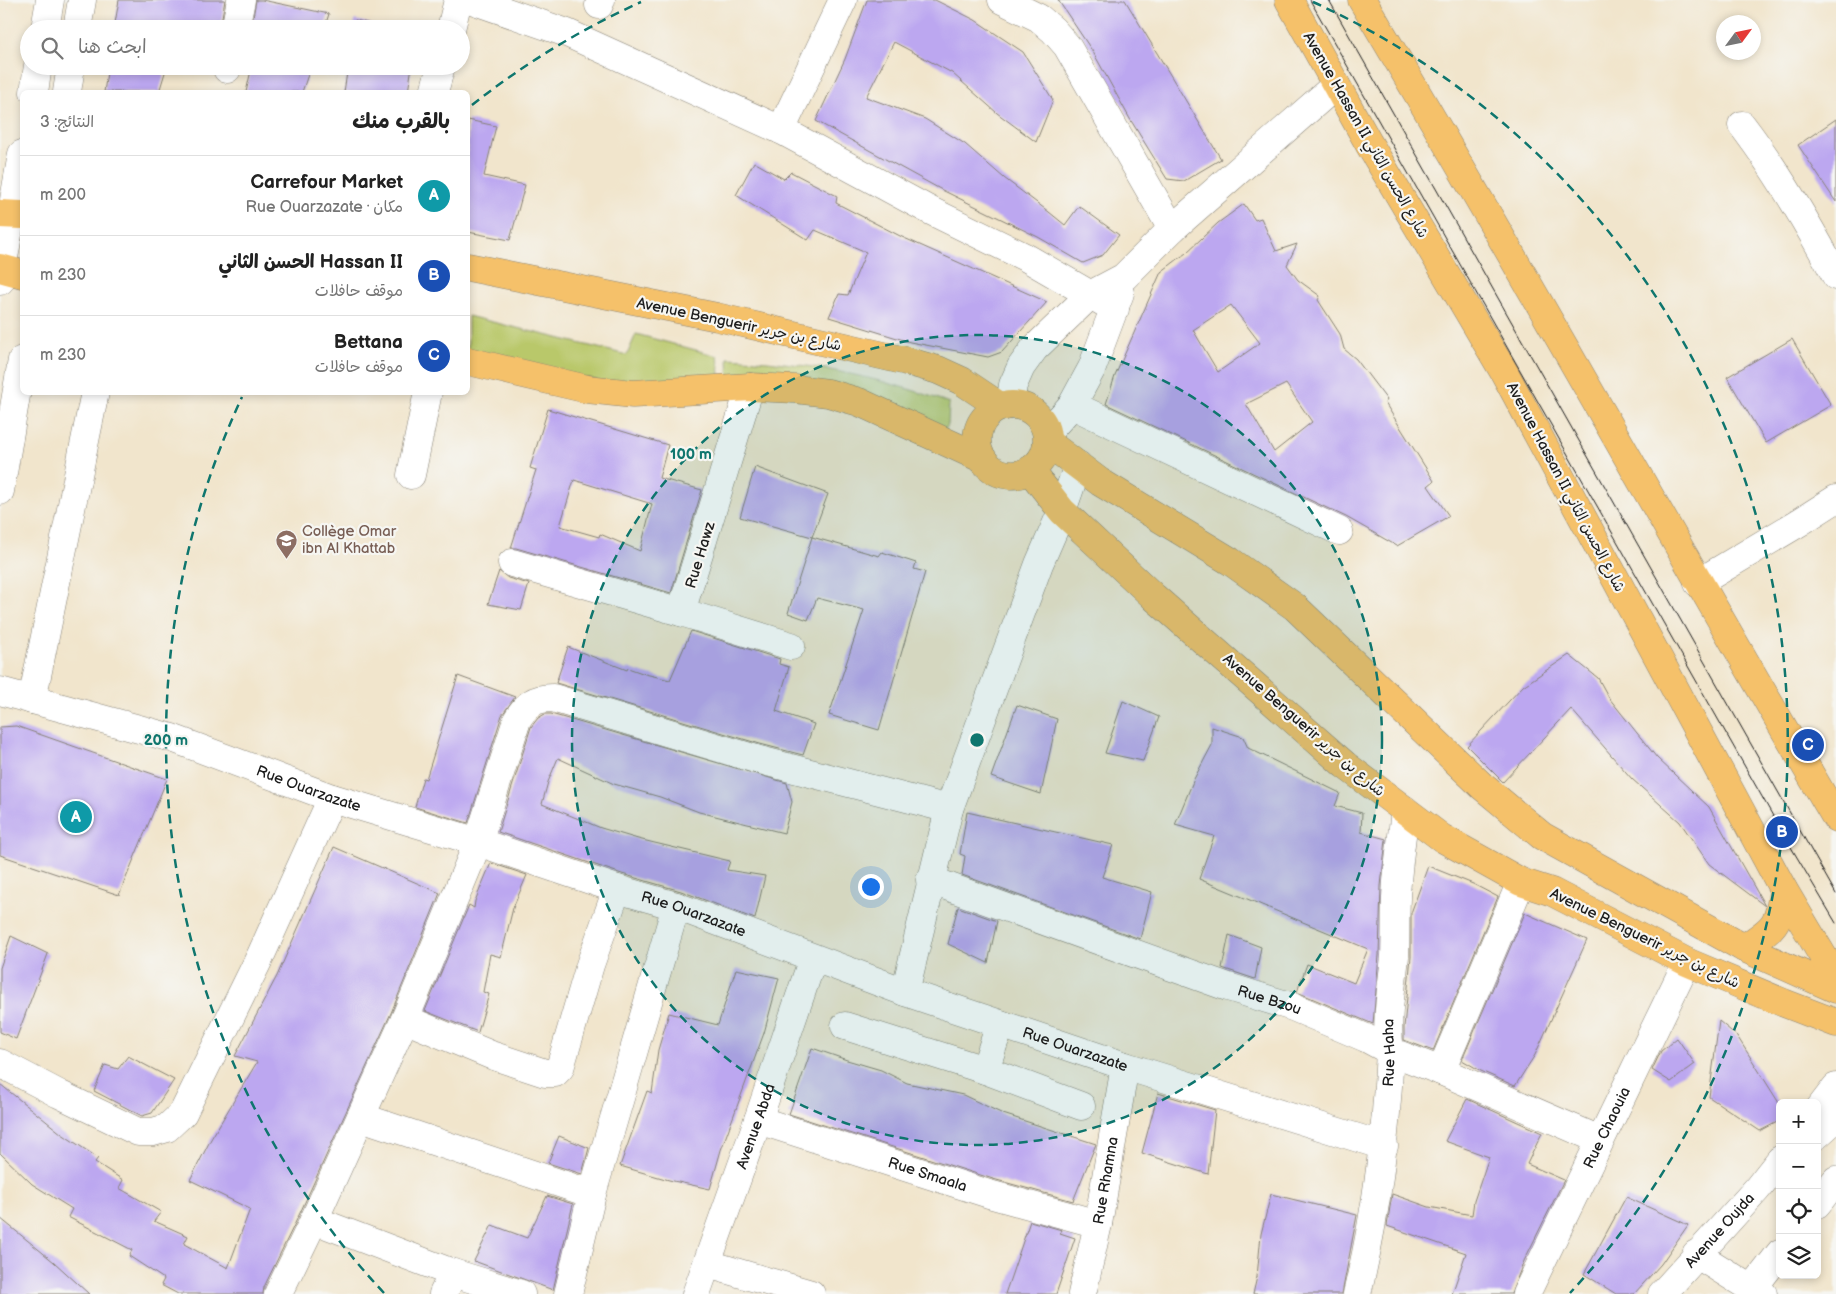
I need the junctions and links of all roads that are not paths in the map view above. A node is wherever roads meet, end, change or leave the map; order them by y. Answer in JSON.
{"nodes":[{"id":1,"x":50,"y":0,"type":"edge"},
{"id":2,"x":82,"y":0,"type":"edge"},
{"id":3,"x":241,"y":0,"type":"edge"},
{"id":4,"x":458,"y":0,"type":"edge"},
{"id":5,"x":472,"y":0,"type":"edge"},
{"id":6,"x":842,"y":0,"type":"edge"},
{"id":7,"x":1002,"y":0,"type":"edge"},
{"id":8,"x":1289,"y":0,"type":"edge"},
{"id":9,"x":1362,"y":0,"type":"edge"},
{"id":10,"x":47,"y":20,"type":"edge"},
{"id":11,"x":79,"y":20,"type":"edge"},
{"id":12,"x":237,"y":20,"type":"edge"},
{"id":13,"x":453,"y":20,"type":"edge"},
{"id":14,"x":37,"y":75,"type":"edge"},
{"id":15,"x":70,"y":75,"type":"edge"},
{"id":16,"x":439,"y":75,"type":"edge"},
{"id":17,"x":1336,"y":84,"type":"junction"},
{"id":18,"x":34,"y":90,"type":"edge"},
{"id":19,"x":67,"y":90,"type":"edge"},
{"id":20,"x":435,"y":90,"type":"edge"},
{"id":21,"x":1742,"y":125,"type":"dead end"},
{"id":22,"x":781,"y":130,"type":"junction"},
{"id":23,"x":20,"y":165,"type":"edge"},
{"id":24,"x":11,"y":215,"type":"edge"},
{"id":25,"x":1172,"y":229,"type":"junction"},
{"id":26,"x":470,"y":267,"type":"edge"},
{"id":27,"x":6,"y":273,"type":"edge"},
{"id":28,"x":1836,"y":276,"type":"edge"},
{"id":29,"x":1124,"y":277,"type":"junction"},
{"id":30,"x":1090,"y":295,"type":"junction"},
{"id":31,"x":1115,"y":309,"type":"junction"},
{"id":32,"x":470,"y":361,"type":"edge"},
{"id":33,"x":20,"y":372,"type":"edge"},
{"id":34,"x":750,"y":388,"type":"junction"},
{"id":35,"x":95,"y":395,"type":"edge"},
{"id":36,"x":427,"y":395,"type":"edge"},
{"id":37,"x":1072,"y":404,"type":"junction"},
{"id":38,"x":1006,"y":406,"type":"junction"},
{"id":39,"x":1047,"y":438,"type":"junction"},
{"id":40,"x":983,"y":459,"type":"junction"},
{"id":41,"x":1078,"y":465,"type":"junction"},
{"id":42,"x":1030,"y":470,"type":"junction"},
{"id":43,"x":411,"y":475,"type":"dead end"},
{"id":44,"x":0,"y":491,"type":"edge"},
{"id":45,"x":1836,"y":499,"type":"edge"},
{"id":46,"x":1062,"y":511,"type":"junction"},
{"id":47,"x":1339,"y":531,"type":"dead end"},
{"id":48,"x":512,"y":563,"type":"dead end"},
{"id":49,"x":1698,"y":583,"type":"junction"},
{"id":50,"x":681,"y":612,"type":"junction"},
{"id":51,"x":791,"y":646,"type":"dead end"},
{"id":52,"x":0,"y":691,"type":"edge"},
{"id":53,"x":32,"y":700,"type":"junction"},
{"id":54,"x":332,"y":798,"type":"junction"},
{"id":55,"x":949,"y":809,"type":"junction"},
{"id":56,"x":1405,"y":810,"type":"junction"},
{"id":57,"x":1836,"y":818,"type":"edge"},
{"id":58,"x":478,"y":842,"type":"junction"},
{"id":59,"x":930,"y":880,"type":"junction"},
{"id":60,"x":1521,"y":882,"type":"junction"},
{"id":61,"x":617,"y":889,"type":"junction"},
{"id":62,"x":1783,"y":889,"type":"junction"},
{"id":63,"x":676,"y":906,"type":"junction"},
{"id":64,"x":1744,"y":948,"type":"junction"},
{"id":65,"x":813,"y":958,"type":"junction"},
{"id":66,"x":1687,"y":962,"type":"junction"},
{"id":67,"x":1836,"y":978,"type":"edge"},
{"id":68,"x":1836,"y":989,"type":"edge"},
{"id":69,"x":905,"y":992,"type":"junction"},
{"id":70,"x":405,"y":1019,"type":"junction"},
{"id":71,"x":1836,"y":1023,"type":"edge"},
{"id":72,"x":1000,"y":1024,"type":"junction"},
{"id":73,"x":845,"y":1026,"type":"dead end"},
{"id":74,"x":1390,"y":1051,"type":"junction"},
{"id":75,"x":0,"y":1063,"type":"edge"},
{"id":76,"x":1125,"y":1066,"type":"junction"},
{"id":77,"x":985,"y":1070,"type":"junction"},
{"id":78,"x":1441,"y":1070,"type":"junction"},
{"id":79,"x":1836,"y":1087,"type":"edge"},
{"id":80,"x":1081,"y":1106,"type":"dead end"},
{"id":81,"x":361,"y":1117,"type":"junction"},
{"id":82,"x":758,"y":1120,"type":"junction"},
{"id":83,"x":1828,"y":1121,"type":"edge"},
{"id":84,"x":1600,"y":1140,"type":"junction"},
{"id":85,"x":1384,"y":1146,"type":"junction"},
{"id":86,"x":1776,"y":1166,"type":"edge"},
{"id":87,"x":1836,"y":1180,"type":"edge"},
{"id":88,"x":592,"y":1194,"type":"junction"},
{"id":89,"x":1821,"y":1199,"type":"edge"},
{"id":90,"x":314,"y":1220,"type":"junction"},
{"id":91,"x":1098,"y":1224,"type":"junction"},
{"id":92,"x":1696,"y":1254,"type":"junction"},
{"id":93,"x":1776,"y":1260,"type":"edge"},
{"id":94,"x":708,"y":1264,"type":"junction"},
{"id":95,"x":448,"y":1283,"type":"edge"},
{"id":96,"x":1757,"y":1291,"type":"edge"},
{"id":97,"x":278,"y":1294,"type":"edge"},
{"id":98,"x":520,"y":1294,"type":"edge"},
{"id":99,"x":568,"y":1294,"type":"edge"},
{"id":100,"x":696,"y":1294,"type":"edge"},
{"id":101,"x":811,"y":1294,"type":"edge"},
{"id":102,"x":1082,"y":1294,"type":"edge"},
{"id":103,"x":1357,"y":1294,"type":"edge"},
{"id":104,"x":1526,"y":1294,"type":"edge"},
{"id":105,"x":1662,"y":1294,"type":"edge"}],
"edges":[{"from":1,"to":10,"type":"street"},
{"from":2,"to":11,"type":"street"},
{"from":3,"to":12,"type":"street"},
{"from":4,"to":13,"type":"street"},
{"from":5,"to":22,"type":"street"},
{"from":6,"to":22,"type":"street"},
{"from":7,"to":25,"type":"street"},
{"from":8,"to":17,"type":"main road","name":"Avenue Hassan II شارع الحسن الثاني"},
{"from":9,"to":49,"type":"main road"},
{"from":14,"to":18,"type":"street"},
{"from":15,"to":19,"type":"street"},
{"from":16,"to":20,"type":"street"},
{"from":17,"to":25,"type":"street"},
{"from":17,"to":62,"type":"main road","name":"Avenue Hassan II شارع الحسن الثاني"},
{"from":21,"to":28,"type":"street"},
{"from":22,"to":30,"type":"street"},
{"from":23,"to":24,"type":"street"},
{"from":24,"to":27,"type":"street"},
{"from":25,"to":29,"type":"street"},
{"from":26,"to":38,"type":"main road","name":"Avenue Benguerir شارع بن جرير"},
{"from":29,"to":30,"type":"street"},
{"from":29,"to":31,"type":"street"},
{"from":30,"to":31,"type":"street"},
{"from":30,"to":38,"type":"street"},
{"from":31,"to":37,"type":"street"},
{"from":32,"to":34,"type":"main road"},
{"from":33,"to":44,"type":"street"},
{"from":34,"to":40,"type":"main road"},
{"from":34,"to":50,"type":"street","name":"Rue Hawz"},
{"from":35,"to":53,"type":"street"},
{"from":36,"to":43,"type":"street"},
{"from":37,"to":39,"type":"street"},
{"from":37,"to":47,"type":"street"},
{"from":38,"to":39,"type":"main road"},
{"from":38,"to":40,"type":"main road"},
{"from":39,"to":41,"type":"main road"},
{"from":39,"to":42,"type":"main road"},
{"from":40,"to":42,"type":"main road"},
{"from":41,"to":46,"type":"street"},
{"from":41,"to":64,"type":"main road"},
{"from":42,"to":46,"type":"main road","name":"Avenue Benguerir شارع بن جرير"},
{"from":45,"to":49,"type":"street"},
{"from":46,"to":55,"type":"street"},
{"from":46,"to":56,"type":"main road","name":"Avenue Benguerir شارع بن جرير"},
{"from":48,"to":50,"type":"street"},
{"from":49,"to":57,"type":"main road"},
{"from":50,"to":51,"type":"street"},
{"from":52,"to":53,"type":"street","name":"Rue Ouarzazate"},
{"from":53,"to":54,"type":"street","name":"Rue Ouarzazate"},
{"from":54,"to":58,"type":"street","name":"Rue Ouarzazate"},
{"from":54,"to":75,"type":"street"},
{"from":55,"to":58,"type":"street"},
{"from":55,"to":59,"type":"street"},
{"from":56,"to":60,"type":"main road","name":"Avenue Benguerir شارع بن جرير"},
{"from":56,"to":74,"type":"street","name":"Rue Haha"},
{"from":58,"to":61,"type":"street","name":"Rue Ouarzazate"},
{"from":58,"to":70,"type":"street"},
{"from":59,"to":69,"type":"street"},
{"from":59,"to":74,"type":"street","name":"Rue Bzou"},
{"from":60,"to":66,"type":"main road","name":"Avenue Benguerir شارع بن جرير"},
{"from":60,"to":78,"type":"street"},
{"from":61,"to":63,"type":"street","name":"Rue Ouarzazate"},
{"from":61,"to":70,"type":"street"},
{"from":62,"to":64,"type":"main road"},
{"from":62,"to":67,"type":"main road","name":"Avenue Hassan II شارع الحسن الثاني"},
{"from":63,"to":65,"type":"street","name":"Rue Ouarzazate"},
{"from":63,"to":88,"type":"street"},
{"from":64,"to":68,"type":"main road"},
{"from":65,"to":69,"type":"street","name":"Rue Ouarzazate"},
{"from":65,"to":82,"type":"street","name":"Avenue Abda"},
{"from":66,"to":71,"type":"main road","name":"Avenue Benguerir شارع بن جرير"},
{"from":66,"to":84,"type":"street","name":"Rue Chaouia"},
{"from":69,"to":72,"type":"street","name":"Rue Ouarzazate"},
{"from":70,"to":81,"type":"street"},
{"from":72,"to":76,"type":"street","name":"Rue Ouarzazate"},
{"from":72,"to":77,"type":"street"},
{"from":73,"to":77,"type":"street"},
{"from":74,"to":78,"type":"street","name":"Rue Bzou"},
{"from":74,"to":85,"type":"street","name":"Rue Haha"},
{"from":76,"to":85,"type":"street","name":"Rue Ouarzazate"},
{"from":76,"to":91,"type":"street","name":"Rue Rhamna"},
{"from":77,"to":80,"type":"street"},
{"from":78,"to":84,"type":"street","name":"Rue Bzou"},
{"from":79,"to":83,"type":"street"},
{"from":81,"to":88,"type":"street"},
{"from":81,"to":90,"type":"street"},
{"from":82,"to":91,"type":"street","name":"Rue Smaala"},
{"from":82,"to":94,"type":"street","name":"Avenue Abda"},
{"from":84,"to":104,"type":"street","name":"Rue Chaouia"},
{"from":85,"to":103,"type":"street","name":"Rue Haha"},
{"from":86,"to":92,"type":"street","name":"Avenue Oujda"},
{"from":87,"to":89,"type":"street"},
{"from":88,"to":99,"type":"street"},
{"from":90,"to":95,"type":"street"},
{"from":90,"to":97,"type":"street"},
{"from":91,"to":102,"type":"street","name":"Rue Rhamna"},
{"from":92,"to":96,"type":"street"},
{"from":92,"to":105,"type":"street","name":"Avenue Oujda"},
{"from":93,"to":96,"type":"street"},
{"from":94,"to":100,"type":"street","name":"Avenue Abda"},
{"from":94,"to":101,"type":"street"},
{"from":95,"to":98,"type":"street"}]}
